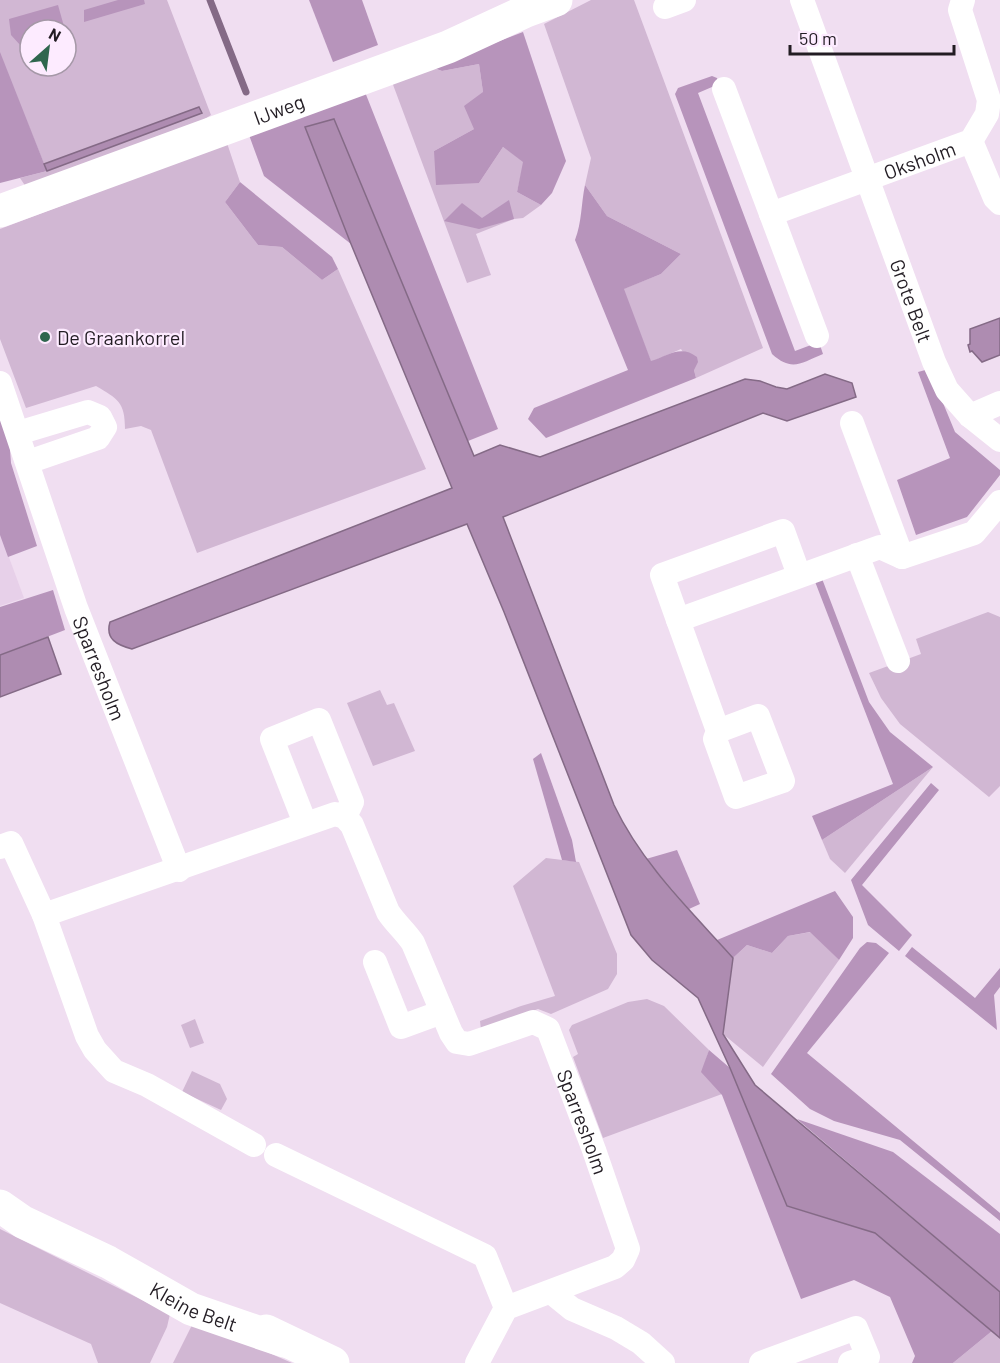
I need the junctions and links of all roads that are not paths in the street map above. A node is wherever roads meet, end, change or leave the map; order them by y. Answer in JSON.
{"nodes":[{"id":1,"x":556,"y":0,"type":"edge"},
{"id":2,"x":802,"y":0,"type":"edge"},
{"id":3,"x":963,"y":0,"type":"edge"},
{"id":4,"x":724,"y":89,"type":"dead end"},
{"id":5,"x":970,"y":141,"type":"junction"},
{"id":6,"x":866,"y":178,"type":"junction"},
{"id":7,"x":1000,"y":203,"type":"edge"},
{"id":8,"x":0,"y":211,"type":"edge"},
{"id":9,"x":771,"y":214,"type":"junction"},
{"id":10,"x":817,"y":336,"type":"dead end"},
{"id":11,"x":0,"y":383,"type":"edge"},
{"id":12,"x":1000,"y":403,"type":"edge"},
{"id":13,"x":970,"y":416,"type":"junction"},
{"id":14,"x":852,"y":423,"type":"dead end"},
{"id":15,"x":18,"y":434,"type":"junction"},
{"id":16,"x":1000,"y":440,"type":"edge"},
{"id":17,"x":28,"y":462,"type":"junction"},
{"id":18,"x":1000,"y":502,"type":"edge"},
{"id":19,"x":857,"y":555,"type":"junction"},
{"id":20,"x":902,"y":557,"type":"junction"},
{"id":21,"x":799,"y":575,"type":"junction"},
{"id":22,"x":678,"y":620,"type":"junction"},
{"id":23,"x":897,"y":661,"type":"dead end"},
{"id":24,"x":718,"y":731,"type":"dead end"},
{"id":25,"x":345,"y":817,"type":"junction"},
{"id":26,"x":305,"y":824,"type":"junction"},
{"id":27,"x":0,"y":847,"type":"edge"},
{"id":28,"x":179,"y":870,"type":"junction"},
{"id":29,"x":44,"y":915,"type":"junction"},
{"id":30,"x":375,"y":962,"type":"dead end"},
{"id":31,"x":442,"y":1012,"type":"junction"},
{"id":32,"x":254,"y":1145,"type":"dead end"},
{"id":33,"x":276,"y":1155,"type":"dead end"},
{"id":34,"x":0,"y":1206,"type":"edge"},
{"id":35,"x":551,"y":1292,"type":"junction"},
{"id":36,"x":506,"y":1308,"type":"junction"},
{"id":37,"x":801,"y":1356,"type":"edge"},
{"id":38,"x":333,"y":1363,"type":"edge"},
{"id":39,"x":477,"y":1363,"type":"edge"},
{"id":40,"x":663,"y":1363,"type":"edge"},
{"id":41,"x":761,"y":1363,"type":"edge"},
{"id":42,"x":850,"y":1363,"type":"edge"}],
"edges":[{"from":1,"to":8,"type":"street","name":"IJweg"},
{"from":2,"to":6,"type":"street","name":"Grote Belt"},
{"from":3,"to":5,"type":"street","name":"Oksholm"},
{"from":4,"to":9,"type":"street"},
{"from":5,"to":6,"type":"street","name":"Oksholm"},
{"from":5,"to":7,"type":"street","name":"Oksholm"},
{"from":6,"to":9,"type":"street"},
{"from":6,"to":13,"type":"street","name":"Grote Belt"},
{"from":9,"to":10,"type":"street"},
{"from":11,"to":15,"type":"street","name":"Sparresholm"},
{"from":12,"to":13,"type":"street"},
{"from":13,"to":16,"type":"street","name":"Grote Belt"},
{"from":14,"to":20,"type":"street"},
{"from":15,"to":17,"type":"street","name":"Sparresholm"},
{"from":15,"to":17,"type":"street"},
{"from":17,"to":28,"type":"street","name":"Sparresholm"},
{"from":18,"to":20,"type":"street"},
{"from":19,"to":20,"type":"street"},
{"from":19,"to":21,"type":"street"},
{"from":19,"to":23,"type":"street"},
{"from":21,"to":22,"type":"street"},
{"from":21,"to":22,"type":"street"},
{"from":22,"to":24,"type":"street"},
{"from":25,"to":26,"type":"street"},
{"from":25,"to":26,"type":"street"},
{"from":25,"to":31,"type":"street","name":"Sparresholm"},
{"from":26,"to":28,"type":"street"},
{"from":27,"to":29,"type":"street"},
{"from":28,"to":29,"type":"street"},
{"from":29,"to":32,"type":"street"},
{"from":30,"to":31,"type":"street"},
{"from":31,"to":35,"type":"street","name":"Sparresholm"},
{"from":33,"to":36,"type":"street"},
{"from":34,"to":38,"type":"street","name":"Kleine Belt"},
{"from":35,"to":36,"type":"street","name":"Sparresholm"},
{"from":35,"to":40,"type":"street"},
{"from":36,"to":39,"type":"street"},
{"from":37,"to":41,"type":"street"},
{"from":37,"to":42,"type":"street"}]}
